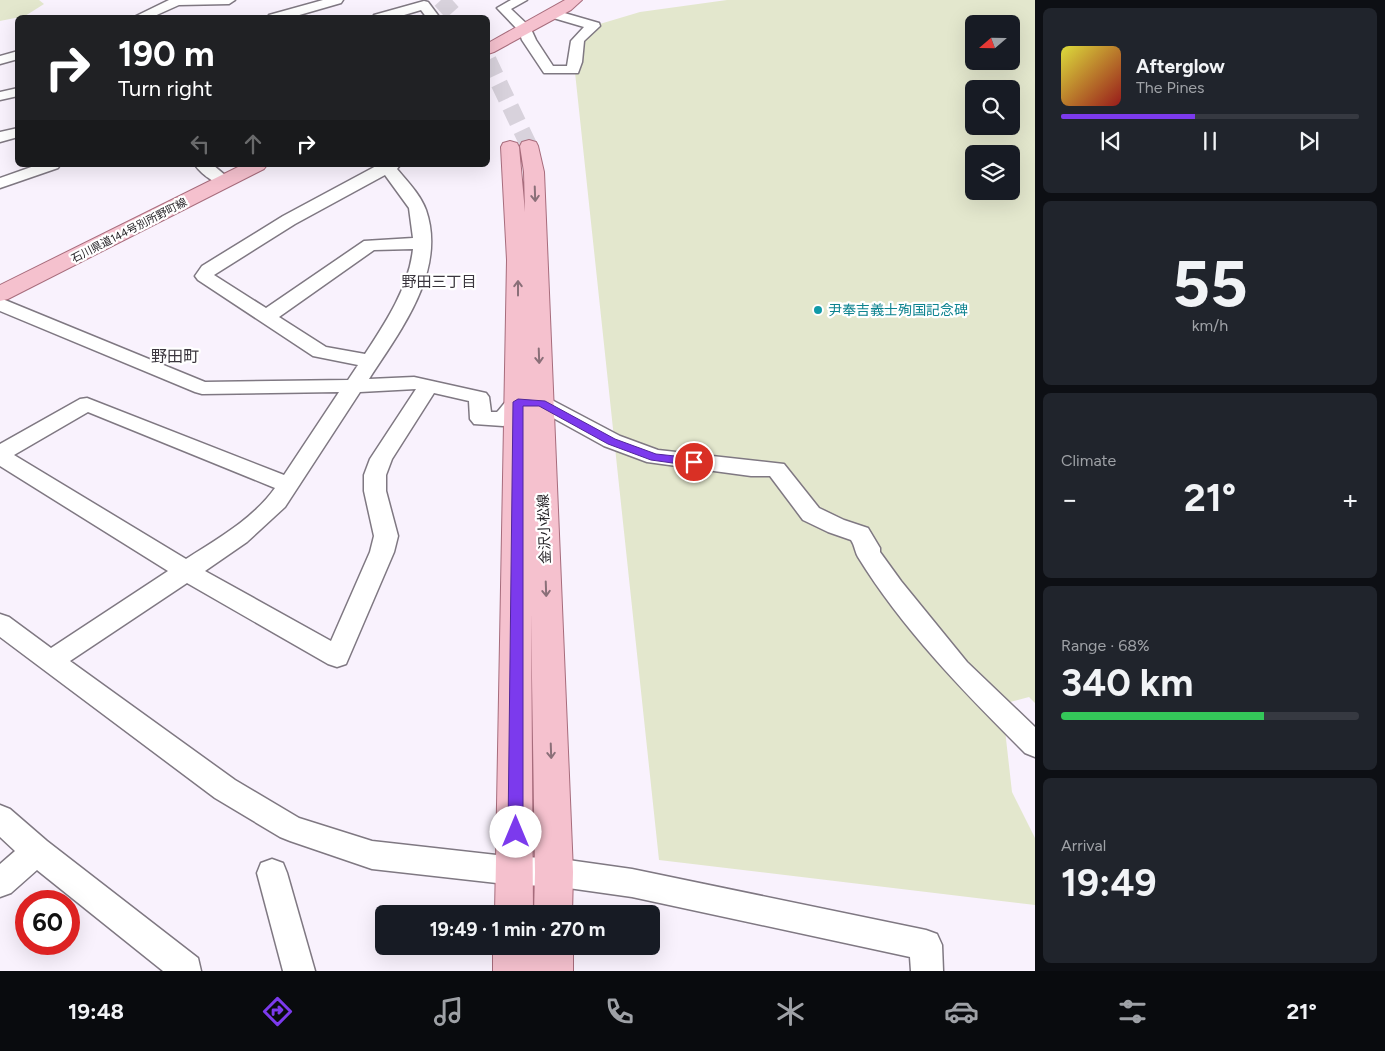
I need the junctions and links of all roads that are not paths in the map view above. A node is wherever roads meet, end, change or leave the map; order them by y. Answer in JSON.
{"nodes":[{"id":1,"x":178,"y":0,"type":"edge"},
{"id":2,"x":229,"y":0,"type":"edge"},
{"id":3,"x":337,"y":0,"type":"edge"},
{"id":4,"x":521,"y":0,"type":"edge"},
{"id":5,"x":574,"y":0,"type":"edge"},
{"id":6,"x":421,"y":2,"type":"edge"},
{"id":7,"x":499,"y":4,"type":"edge"},
{"id":8,"x":554,"y":14,"type":"junction"},
{"id":9,"x":145,"y":15,"type":"edge"},
{"id":10,"x":284,"y":15,"type":"edge"},
{"id":11,"x":386,"y":15,"type":"edge"},
{"id":12,"x":432,"y":15,"type":"edge"},
{"id":13,"x":525,"y":30,"type":"junction"},
{"id":14,"x":490,"y":48,"type":"edge"},
{"id":15,"x":15,"y":57,"type":"edge"},
{"id":16,"x":0,"y":60,"type":"edge"},
{"id":17,"x":15,"y":93,"type":"edge"},
{"id":18,"x":0,"y":96,"type":"edge"},
{"id":19,"x":15,"y":133,"type":"edge"},
{"id":20,"x":0,"y":138,"type":"edge"},
{"id":21,"x":520,"y":146,"type":"tunnel mouth"},
{"id":22,"x":46,"y":167,"type":"edge"},
{"id":23,"x":206,"y":167,"type":"edge"},
{"id":24,"x":253,"y":167,"type":"edge"},
{"id":25,"x":386,"y":167,"type":"edge"},
{"id":26,"x":389,"y":167,"type":"edge"},
{"id":27,"x":224,"y":182,"type":"junction"},
{"id":28,"x":0,"y":183,"type":"edge"},
{"id":29,"x":422,"y":243,"type":"junction"},
{"id":30,"x":0,"y":294,"type":"edge"},
{"id":31,"x":0,"y":304,"type":"edge"},
{"id":32,"x":266,"y":317,"type":"junction"},
{"id":33,"x":370,"y":361,"type":"junction"},
{"id":34,"x":353,"y":386,"type":"junction"},
{"id":35,"x":428,"y":386,"type":"junction"},
{"id":36,"x":530,"y":403,"type":"junction"},
{"id":37,"x":0,"y":454,"type":"edge"},
{"id":38,"x":288,"y":485,"type":"junction"},
{"id":39,"x":186,"y":571,"type":"junction"},
{"id":40,"x":0,"y":624,"type":"edge"},
{"id":41,"x":51,"y":661,"type":"junction"},
{"id":42,"x":1035,"y":745,"type":"edge"},
{"id":43,"x":0,"y":818,"type":"edge"},
{"id":44,"x":36,"y":852,"type":"junction"},
{"id":45,"x":515,"y":871,"type":"junction"},
{"id":46,"x":554,"y":872,"type":"junction"},
{"id":47,"x":272,"y":874,"type":"dead end"},
{"id":48,"x":0,"y":883,"type":"edge"},
{"id":49,"x":514,"y":905,"type":"edge"},
{"id":50,"x":553,"y":905,"type":"edge"},
{"id":51,"x":513,"y":955,"type":"edge"},
{"id":52,"x":553,"y":955,"type":"edge"},
{"id":53,"x":186,"y":970,"type":"edge"},
{"id":54,"x":299,"y":971,"type":"edge"},
{"id":55,"x":513,"y":971,"type":"edge"},
{"id":56,"x":553,"y":971,"type":"edge"},
{"id":57,"x":927,"y":971,"type":"edge"}],
"edges":[{"from":1,"to":2,"type":"street"},
{"from":1,"to":9,"type":"street"},
{"from":3,"to":10,"type":"street"},
{"from":4,"to":7,"type":"street"},
{"from":5,"to":8,"type":"main road"},
{"from":6,"to":11,"type":"street"},
{"from":6,"to":12,"type":"street"},
{"from":7,"to":13,"type":"street"},
{"from":8,"to":13,"type":"main road"},
{"from":8,"to":13,"type":"street"},
{"from":13,"to":14,"type":"main road"},
{"from":15,"to":16,"type":"street"},
{"from":17,"to":18,"type":"street"},
{"from":19,"to":20,"type":"street"},
{"from":21,"to":36,"type":"main road","name":"金沢小松線"},
{"from":22,"to":28,"type":"street"},
{"from":23,"to":27,"type":"street"},
{"from":24,"to":27,"type":"main road","name":"石川県道144号別所野町線"},
{"from":25,"to":32,"type":"street"},
{"from":26,"to":29,"type":"street"},
{"from":27,"to":30,"type":"main road","name":"石川県道144号別所野町線"},
{"from":29,"to":32,"type":"street"},
{"from":29,"to":33,"type":"street"},
{"from":31,"to":34,"type":"street"},
{"from":32,"to":33,"type":"street"},
{"from":33,"to":34,"type":"street"},
{"from":34,"to":35,"type":"street"},
{"from":34,"to":38,"type":"street"},
{"from":35,"to":36,"type":"street"},
{"from":35,"to":39,"type":"street"},
{"from":36,"to":42,"type":"street"},
{"from":36,"to":45,"type":"main road","name":"金沢小松線"},
{"from":36,"to":46,"type":"main road","name":"金沢小松線","one_way":true},
{"from":37,"to":38,"type":"street"},
{"from":37,"to":39,"type":"street"},
{"from":38,"to":39,"type":"street"},
{"from":39,"to":41,"type":"street"},
{"from":40,"to":41,"type":"street"},
{"from":41,"to":45,"type":"street"},
{"from":43,"to":44,"type":"street"},
{"from":44,"to":48,"type":"street"},
{"from":44,"to":53,"type":"street"},
{"from":45,"to":46,"type":"street"},
{"from":45,"to":49,"type":"main road","name":"金沢小松線"},
{"from":46,"to":50,"type":"main road","name":"金沢小松線"},
{"from":46,"to":57,"type":"street"},
{"from":47,"to":54,"type":"street"},
{"from":51,"to":55,"type":"main road"},
{"from":52,"to":56,"type":"main road"}]}
